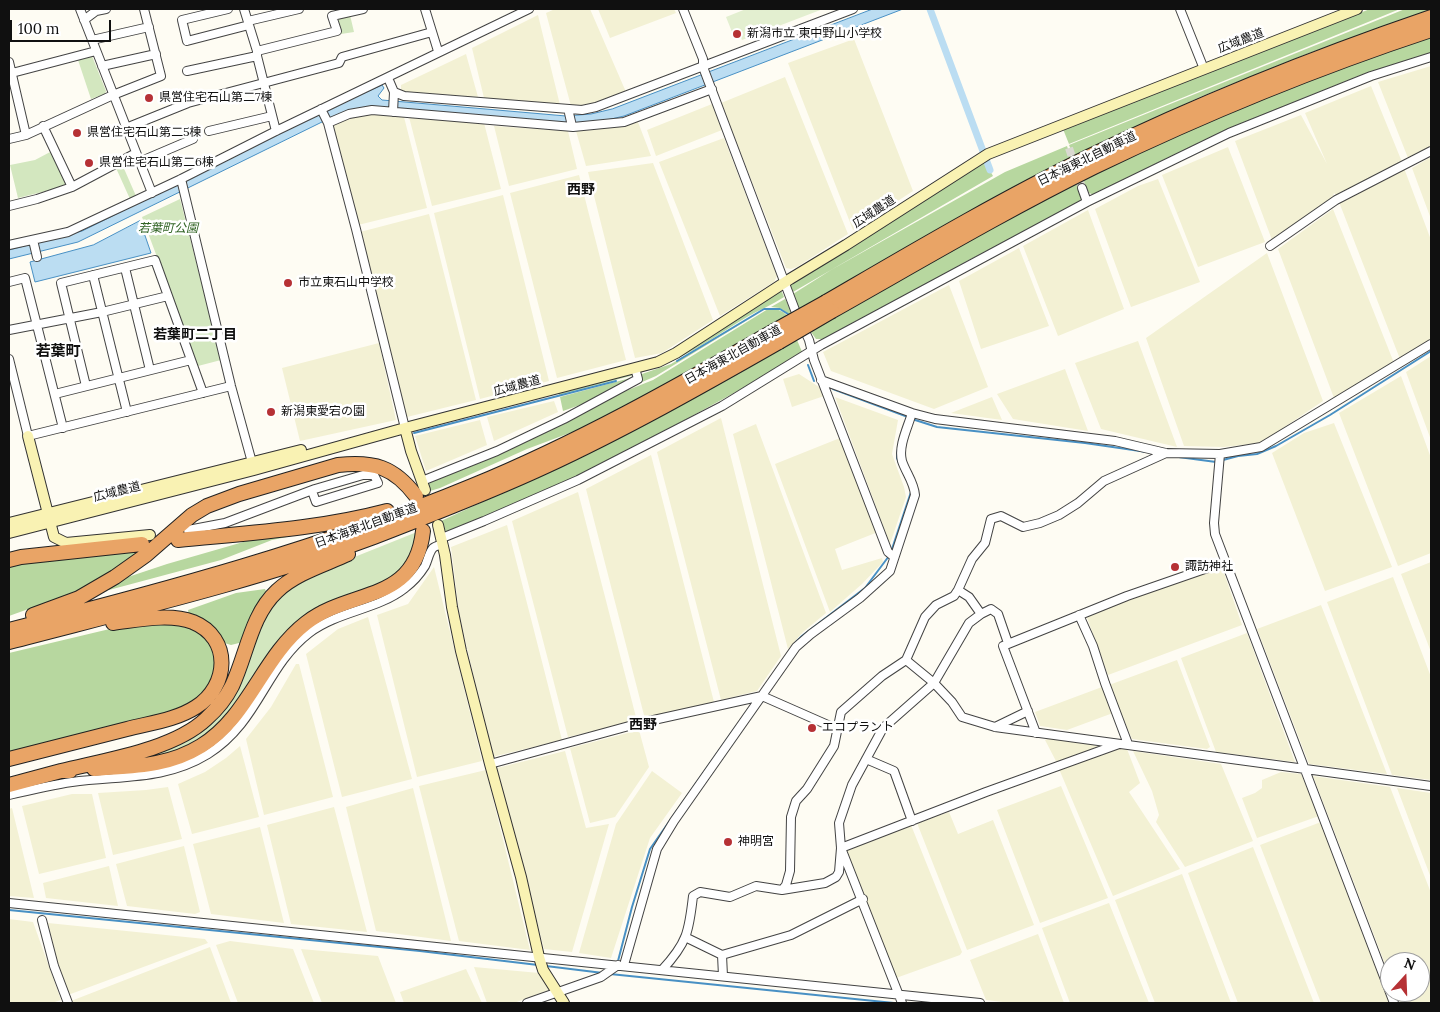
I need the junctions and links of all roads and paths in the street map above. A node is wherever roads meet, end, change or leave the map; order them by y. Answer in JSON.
{"nodes":[{"id":1,"x":80,"y":9,"type":"edge"},
{"id":2,"x":106,"y":9,"type":"edge"},
{"id":3,"x":144,"y":9,"type":"edge"},
{"id":4,"x":228,"y":9,"type":"edge"},
{"id":5,"x":244,"y":9,"type":"edge"},
{"id":6,"x":299,"y":9,"type":"edge"},
{"id":7,"x":363,"y":9,"type":"edge"},
{"id":8,"x":425,"y":9,"type":"edge"},
{"id":9,"x":530,"y":9,"type":"edge"},
{"id":10,"x":684,"y":9,"type":"edge"},
{"id":11,"x":1180,"y":9,"type":"edge"},
{"id":12,"x":1357,"y":9,"type":"edge"},
{"id":13,"x":851,"y":11,"type":"edge"},
{"id":14,"x":514,"y":12,"type":"edge"},
{"id":15,"x":1431,"y":17,"type":"edge"},
{"id":16,"x":84,"y":20,"type":"junction"},
{"id":17,"x":248,"y":23,"type":"junction"},
{"id":18,"x":149,"y":27,"type":"junction"},
{"id":19,"x":1431,"y":30,"type":"edge"},
{"id":20,"x":432,"y":32,"type":"junction"},
{"id":21,"x":92,"y":40,"type":"junction"},
{"id":22,"x":96,"y":51,"type":"junction"},
{"id":23,"x":438,"y":51,"type":"junction"},
{"id":24,"x":257,"y":53,"type":"junction"},
{"id":25,"x":156,"y":54,"type":"junction"},
{"id":26,"x":1431,"y":57,"type":"edge"},
{"id":27,"x":9,"y":62,"type":"edge"},
{"id":28,"x":102,"y":66,"type":"junction"},
{"id":29,"x":703,"y":69,"type":"junction"},
{"id":30,"x":1204,"y":69,"type":"junction"},
{"id":31,"x":187,"y":71,"type":"dead end"},
{"id":32,"x":12,"y":73,"type":"junction"},
{"id":33,"x":388,"y":78,"type":"junction"},
{"id":34,"x":263,"y":82,"type":"junction"},
{"id":35,"x":711,"y":88,"type":"junction"},
{"id":36,"x":113,"y":95,"type":"junction"},
{"id":37,"x":394,"y":95,"type":"junction"},
{"id":38,"x":483,"y":104,"type":"junction"},
{"id":39,"x":322,"y":110,"type":"junction"},
{"id":40,"x":393,"y":110,"type":"junction"},
{"id":41,"x":569,"y":113,"type":"dead end"},
{"id":42,"x":272,"y":116,"type":"junction"},
{"id":43,"x":487,"y":119,"type":"junction"},
{"id":44,"x":327,"y":122,"type":"junction"},
{"id":45,"x":43,"y":126,"type":"junction"},
{"id":46,"x":572,"y":126,"type":"dead end"},
{"id":47,"x":126,"y":128,"type":"junction"},
{"id":48,"x":209,"y":131,"type":"dead end"},
{"id":49,"x":276,"y":131,"type":"junction"},
{"id":50,"x":26,"y":135,"type":"junction"},
{"id":51,"x":9,"y":139,"type":"edge"},
{"id":52,"x":193,"y":139,"type":"dead end"},
{"id":53,"x":1431,"y":150,"type":"edge"},
{"id":54,"x":136,"y":153,"type":"junction"},
{"id":55,"x":139,"y":162,"type":"junction"},
{"id":56,"x":181,"y":179,"type":"junction"},
{"id":57,"x":72,"y":186,"type":"junction"},
{"id":58,"x":1082,"y":188,"type":"tunnel mouth"},
{"id":59,"x":152,"y":193,"type":"junction"},
{"id":60,"x":1087,"y":202,"type":"junction"},
{"id":61,"x":9,"y":206,"type":"edge"},
{"id":62,"x":33,"y":240,"type":"junction"},
{"id":63,"x":9,"y":245,"type":"edge"},
{"id":64,"x":1270,"y":246,"type":"dead end"},
{"id":65,"x":37,"y":256,"type":"dead end"},
{"id":66,"x":125,"y":268,"type":"junction"},
{"id":67,"x":93,"y":275,"type":"junction"},
{"id":68,"x":9,"y":282,"type":"edge"},
{"id":69,"x":785,"y":282,"type":"junction"},
{"id":70,"x":168,"y":296,"type":"junction"},
{"id":71,"x":134,"y":304,"type":"junction"},
{"id":72,"x":829,"y":306,"type":"junction"},
{"id":73,"x":102,"y":312,"type":"junction"},
{"id":74,"x":70,"y":318,"type":"junction"},
{"id":75,"x":37,"y":324,"type":"junction"},
{"id":76,"x":9,"y":330,"type":"edge"},
{"id":77,"x":777,"y":336,"type":"junction"},
{"id":78,"x":1431,"y":344,"type":"edge"},
{"id":79,"x":812,"y":351,"type":"junction"},
{"id":80,"x":9,"y":359,"type":"edge"},
{"id":81,"x":191,"y":360,"type":"junction"},
{"id":82,"x":635,"y":368,"type":"junction"},
{"id":83,"x":150,"y":370,"type":"junction"},
{"id":84,"x":118,"y":378,"type":"junction"},
{"id":85,"x":822,"y":380,"type":"junction"},
{"id":86,"x":86,"y":386,"type":"junction"},
{"id":87,"x":231,"y":386,"type":"junction"},
{"id":88,"x":12,"y":388,"type":"edge"},
{"id":89,"x":203,"y":393,"type":"junction"},
{"id":90,"x":55,"y":394,"type":"junction"},
{"id":91,"x":127,"y":412,"type":"junction"},
{"id":92,"x":912,"y":414,"type":"junction"},
{"id":93,"x":63,"y":428,"type":"junction"},
{"id":94,"x":405,"y":428,"type":"junction"},
{"id":95,"x":28,"y":436,"type":"junction"},
{"id":96,"x":556,"y":448,"type":"junction"},
{"id":97,"x":1166,"y":454,"type":"junction"},
{"id":98,"x":1220,"y":454,"type":"junction"},
{"id":99,"x":253,"y":466,"type":"junction"},
{"id":100,"x":421,"y":489,"type":"junction"},
{"id":101,"x":312,"y":491,"type":"junction"},
{"id":102,"x":478,"y":495,"type":"junction"},
{"id":103,"x":49,"y":518,"type":"junction"},
{"id":104,"x":9,"y":523,"type":"edge"},
{"id":105,"x":438,"y":524,"type":"dead end"},
{"id":106,"x":424,"y":531,"type":"dead end"},
{"id":107,"x":9,"y":533,"type":"edge"},
{"id":108,"x":183,"y":535,"type":"joint"},
{"id":109,"x":146,"y":539,"type":"joint"},
{"id":110,"x":442,"y":541,"type":"junction"},
{"id":111,"x":894,"y":557,"type":"junction"},
{"id":112,"x":9,"y":560,"type":"edge"},
{"id":113,"x":1225,"y":562,"type":"junction"},
{"id":114,"x":958,"y":590,"type":"junction"},
{"id":115,"x":981,"y":614,"type":"junction"},
{"id":116,"x":1079,"y":615,"type":"junction"},
{"id":117,"x":9,"y":623,"type":"edge"},
{"id":118,"x":9,"y":630,"type":"edge"},
{"id":119,"x":9,"y":642,"type":"edge"},
{"id":120,"x":1008,"y":643,"type":"junction"},
{"id":121,"x":9,"y":648,"type":"edge"},
{"id":122,"x":906,"y":660,"type":"junction"},
{"id":123,"x":934,"y":683,"type":"junction"},
{"id":124,"x":762,"y":696,"type":"junction"},
{"id":125,"x":1028,"y":711,"type":"junction"},
{"id":126,"x":995,"y":727,"type":"junction"},
{"id":127,"x":837,"y":729,"type":"junction"},
{"id":128,"x":1036,"y":733,"type":"junction"},
{"id":129,"x":1125,"y":744,"type":"junction"},
{"id":130,"x":9,"y":759,"type":"edge"},
{"id":131,"x":866,"y":759,"type":"junction"},
{"id":132,"x":490,"y":764,"type":"junction"},
{"id":133,"x":1305,"y":769,"type":"junction"},
{"id":134,"x":61,"y":771,"type":"junction"},
{"id":135,"x":9,"y":784,"type":"edge"},
{"id":136,"x":1431,"y":786,"type":"edge"},
{"id":137,"x":9,"y":795,"type":"edge"},
{"id":138,"x":912,"y":820,"type":"junction"},
{"id":139,"x":841,"y":848,"type":"junction"},
{"id":140,"x":782,"y":890,"type":"junction"},
{"id":141,"x":863,"y":899,"type":"junction"},
{"id":142,"x":9,"y":902,"type":"edge"},
{"id":143,"x":42,"y":920,"type":"dead end"},
{"id":144,"x":685,"y":937,"type":"junction"},
{"id":145,"x":722,"y":955,"type":"junction"},
{"id":146,"x":539,"y":956,"type":"junction"},
{"id":147,"x":621,"y":965,"type":"junction"},
{"id":148,"x":662,"y":970,"type":"junction"},
{"id":149,"x":723,"y":976,"type":"junction"},
{"id":150,"x":556,"y":992,"type":"junction"},
{"id":151,"x":898,"y":995,"type":"junction"},
{"id":152,"x":68,"y":1003,"type":"edge"},
{"id":153,"x":527,"y":1003,"type":"edge"},
{"id":154,"x":564,"y":1003,"type":"edge"},
{"id":155,"x":902,"y":1003,"type":"edge"},
{"id":156,"x":980,"y":1003,"type":"edge"},
{"id":157,"x":1394,"y":1003,"type":"edge"}],
"edges":[{"from":1,"to":16,"type":"street"},
{"from":2,"to":16,"type":"street"},
{"from":3,"to":18,"type":"street"},
{"from":4,"to":17,"type":"street"},
{"from":5,"to":17,"type":"street"},
{"from":6,"to":17,"type":"street"},
{"from":7,"to":24,"type":"street"},
{"from":8,"to":20,"type":"street"},
{"from":9,"to":14,"type":"street"},
{"from":10,"to":29,"type":"street"},
{"from":11,"to":30,"type":"street"},
{"from":12,"to":30,"type":"street","name":"広域農道"},
{"from":13,"to":29,"type":"street"},
{"from":14,"to":23,"type":"street"},
{"from":15,"to":72,"type":"highway","name":"日本海東北自動車道"},
{"from":16,"to":21,"type":"street"},
{"from":17,"to":24,"type":"street"},
{"from":18,"to":21,"type":"street"},
{"from":18,"to":25,"type":"street"},
{"from":19,"to":72,"type":"highway","name":"日本海東北自動車道"},
{"from":20,"to":23,"type":"street"},
{"from":20,"to":34,"type":"street"},
{"from":21,"to":22,"type":"street"},
{"from":22,"to":28,"type":"street"},
{"from":22,"to":32,"type":"street"},
{"from":23,"to":33,"type":"street"},
{"from":24,"to":31,"type":"street"},
{"from":24,"to":34,"type":"street"},
{"from":25,"to":28,"type":"street"},
{"from":25,"to":36,"type":"street"},
{"from":26,"to":60,"type":"street"},
{"from":27,"to":32,"type":"street"},
{"from":28,"to":36,"type":"street"},
{"from":29,"to":35,"type":"street"},
{"from":29,"to":38,"type":"street"},
{"from":30,"to":69,"type":"street","name":"広域農道"},
{"from":32,"to":50,"type":"street"},
{"from":33,"to":37,"type":"street"},
{"from":33,"to":39,"type":"street"},
{"from":34,"to":42,"type":"street"},
{"from":34,"to":47,"type":"street"},
{"from":35,"to":43,"type":"street"},
{"from":35,"to":69,"type":"street"},
{"from":36,"to":45,"type":"street"},
{"from":36,"to":47,"type":"street"},
{"from":37,"to":38,"type":"street"},
{"from":37,"to":40,"type":"street"},
{"from":38,"to":43,"type":"street"},
{"from":39,"to":44,"type":"street"},
{"from":39,"to":49,"type":"street"},
{"from":40,"to":43,"type":"street"},
{"from":40,"to":44,"type":"street"},
{"from":41,"to":46,"type":"street"},
{"from":42,"to":48,"type":"street"},
{"from":42,"to":49,"type":"street"},
{"from":44,"to":94,"type":"street"},
{"from":45,"to":50,"type":"street"},
{"from":45,"to":57,"type":"street"},
{"from":47,"to":54,"type":"street"},
{"from":49,"to":56,"type":"street"},
{"from":50,"to":51,"type":"street"},
{"from":52,"to":55,"type":"street"},
{"from":53,"to":64,"type":"street"},
{"from":54,"to":55,"type":"street"},
{"from":54,"to":57,"type":"street"},
{"from":55,"to":59,"type":"street"},
{"from":56,"to":59,"type":"street"},
{"from":56,"to":87,"type":"street"},
{"from":57,"to":61,"type":"street"},
{"from":58,"to":60,"type":"street"},
{"from":59,"to":62,"type":"street"},
{"from":60,"to":79,"type":"street"},
{"from":62,"to":63,"type":"street"},
{"from":62,"to":65,"type":"street"},
{"from":66,"to":67,"type":"street"},
{"from":66,"to":70,"type":"street"},
{"from":66,"to":71,"type":"street"},
{"from":67,"to":73,"type":"street"},
{"from":67,"to":74,"type":"street"},
{"from":68,"to":75,"type":"street"},
{"from":69,"to":79,"type":"street"},
{"from":69,"to":82,"type":"street","name":"広域農道"},
{"from":70,"to":71,"type":"street"},
{"from":70,"to":81,"type":"street"},
{"from":71,"to":73,"type":"street"},
{"from":71,"to":83,"type":"street"},
{"from":72,"to":77,"type":"highway","name":"日本海東北自動車道","bridge":true},
{"from":73,"to":74,"type":"street"},
{"from":73,"to":84,"type":"street"},
{"from":74,"to":75,"type":"street"},
{"from":74,"to":86,"type":"street"},
{"from":75,"to":76,"type":"street"},
{"from":75,"to":90,"type":"street"},
{"from":77,"to":96,"type":"highway","name":"日本海東北自動車道"},
{"from":77,"to":102,"type":"highway","name":"日本海東北自動車道"},
{"from":78,"to":98,"type":"street"},
{"from":79,"to":85,"type":"street"},
{"from":79,"to":110,"type":"street"},
{"from":80,"to":88,"type":"street"},
{"from":81,"to":83,"type":"street"},
{"from":81,"to":89,"type":"street"},
{"from":82,"to":94,"type":"street","name":"広域農道"},
{"from":82,"to":100,"type":"street"},
{"from":83,"to":84,"type":"street"},
{"from":84,"to":86,"type":"street"},
{"from":84,"to":91,"type":"street"},
{"from":85,"to":92,"type":"street"},
{"from":85,"to":111,"type":"street"},
{"from":86,"to":90,"type":"street"},
{"from":87,"to":89,"type":"street"},
{"from":87,"to":99,"type":"street"},
{"from":88,"to":95,"type":"street"},
{"from":89,"to":91,"type":"street"},
{"from":90,"to":93,"type":"street"},
{"from":91,"to":93,"type":"street"},
{"from":92,"to":97,"type":"street"},
{"from":92,"to":111,"type":"street"},
{"from":93,"to":95,"type":"street"},
{"from":94,"to":99,"type":"street","name":"広域農道"},
{"from":94,"to":100,"type":"street"},
{"from":95,"to":103,"type":"street"},
{"from":96,"to":108,"type":"highway"},
{"from":96,"to":118,"type":"highway","name":"日本海東北自動車道"},
{"from":97,"to":98,"type":"street"},
{"from":97,"to":114,"type":"street"},
{"from":98,"to":113,"type":"street"},
{"from":99,"to":103,"type":"street","name":"広域農道"},
{"from":100,"to":117,"type":"highway"},
{"from":101,"to":101,"type":"street"},
{"from":101,"to":108,"type":"street"},
{"from":102,"to":119,"type":"highway","name":"日本海東北自動車道"},
{"from":102,"to":134,"type":"highway"},
{"from":103,"to":104,"type":"street","name":"広域農道"},
{"from":103,"to":107,"type":"street","name":"広域農道"},
{"from":103,"to":109,"type":"street"},
{"from":105,"to":110,"type":"street"},
{"from":106,"to":134,"type":"highway"},
{"from":109,"to":112,"type":"highway"},
{"from":110,"to":132,"type":"street"},
{"from":110,"to":137,"type":"street"},
{"from":111,"to":124,"type":"street"},
{"from":113,"to":116,"type":"street"},
{"from":113,"to":133,"type":"street"},
{"from":114,"to":115,"type":"street"},
{"from":114,"to":122,"type":"street"},
{"from":115,"to":120,"type":"street"},
{"from":115,"to":123,"type":"street"},
{"from":116,"to":120,"type":"street"},
{"from":116,"to":129,"type":"street"},
{"from":120,"to":125,"type":"street"},
{"from":121,"to":130,"type":"highway"},
{"from":122,"to":123,"type":"street"},
{"from":122,"to":127,"type":"street"},
{"from":123,"to":126,"type":"street"},
{"from":123,"to":131,"type":"street"},
{"from":124,"to":127,"type":"street"},
{"from":124,"to":132,"type":"street"},
{"from":124,"to":147,"type":"street"},
{"from":125,"to":126,"type":"street"},
{"from":125,"to":128,"type":"street"},
{"from":126,"to":128,"type":"street"},
{"from":127,"to":140,"type":"street"},
{"from":128,"to":129,"type":"street"},
{"from":129,"to":133,"type":"street"},
{"from":129,"to":138,"type":"street"},
{"from":131,"to":138,"type":"street"},
{"from":131,"to":139,"type":"street"},
{"from":132,"to":146,"type":"street"},
{"from":133,"to":136,"type":"street"},
{"from":133,"to":157,"type":"street"},
{"from":134,"to":135,"type":"highway"},
{"from":138,"to":139,"type":"street"},
{"from":139,"to":140,"type":"street"},
{"from":139,"to":141,"type":"street"},
{"from":140,"to":144,"type":"street"},
{"from":141,"to":145,"type":"street"},
{"from":141,"to":151,"type":"street"},
{"from":142,"to":146,"type":"street"},
{"from":143,"to":152,"type":"street"},
{"from":144,"to":145,"type":"street"},
{"from":144,"to":148,"type":"street"},
{"from":145,"to":149,"type":"street"},
{"from":146,"to":147,"type":"street"},
{"from":146,"to":150,"type":"street"},
{"from":147,"to":148,"type":"street"},
{"from":147,"to":150,"type":"street"},
{"from":148,"to":149,"type":"street"},
{"from":149,"to":151,"type":"street"},
{"from":150,"to":153,"type":"street"},
{"from":150,"to":154,"type":"street"},
{"from":151,"to":155,"type":"street"},
{"from":151,"to":156,"type":"street"}]}
